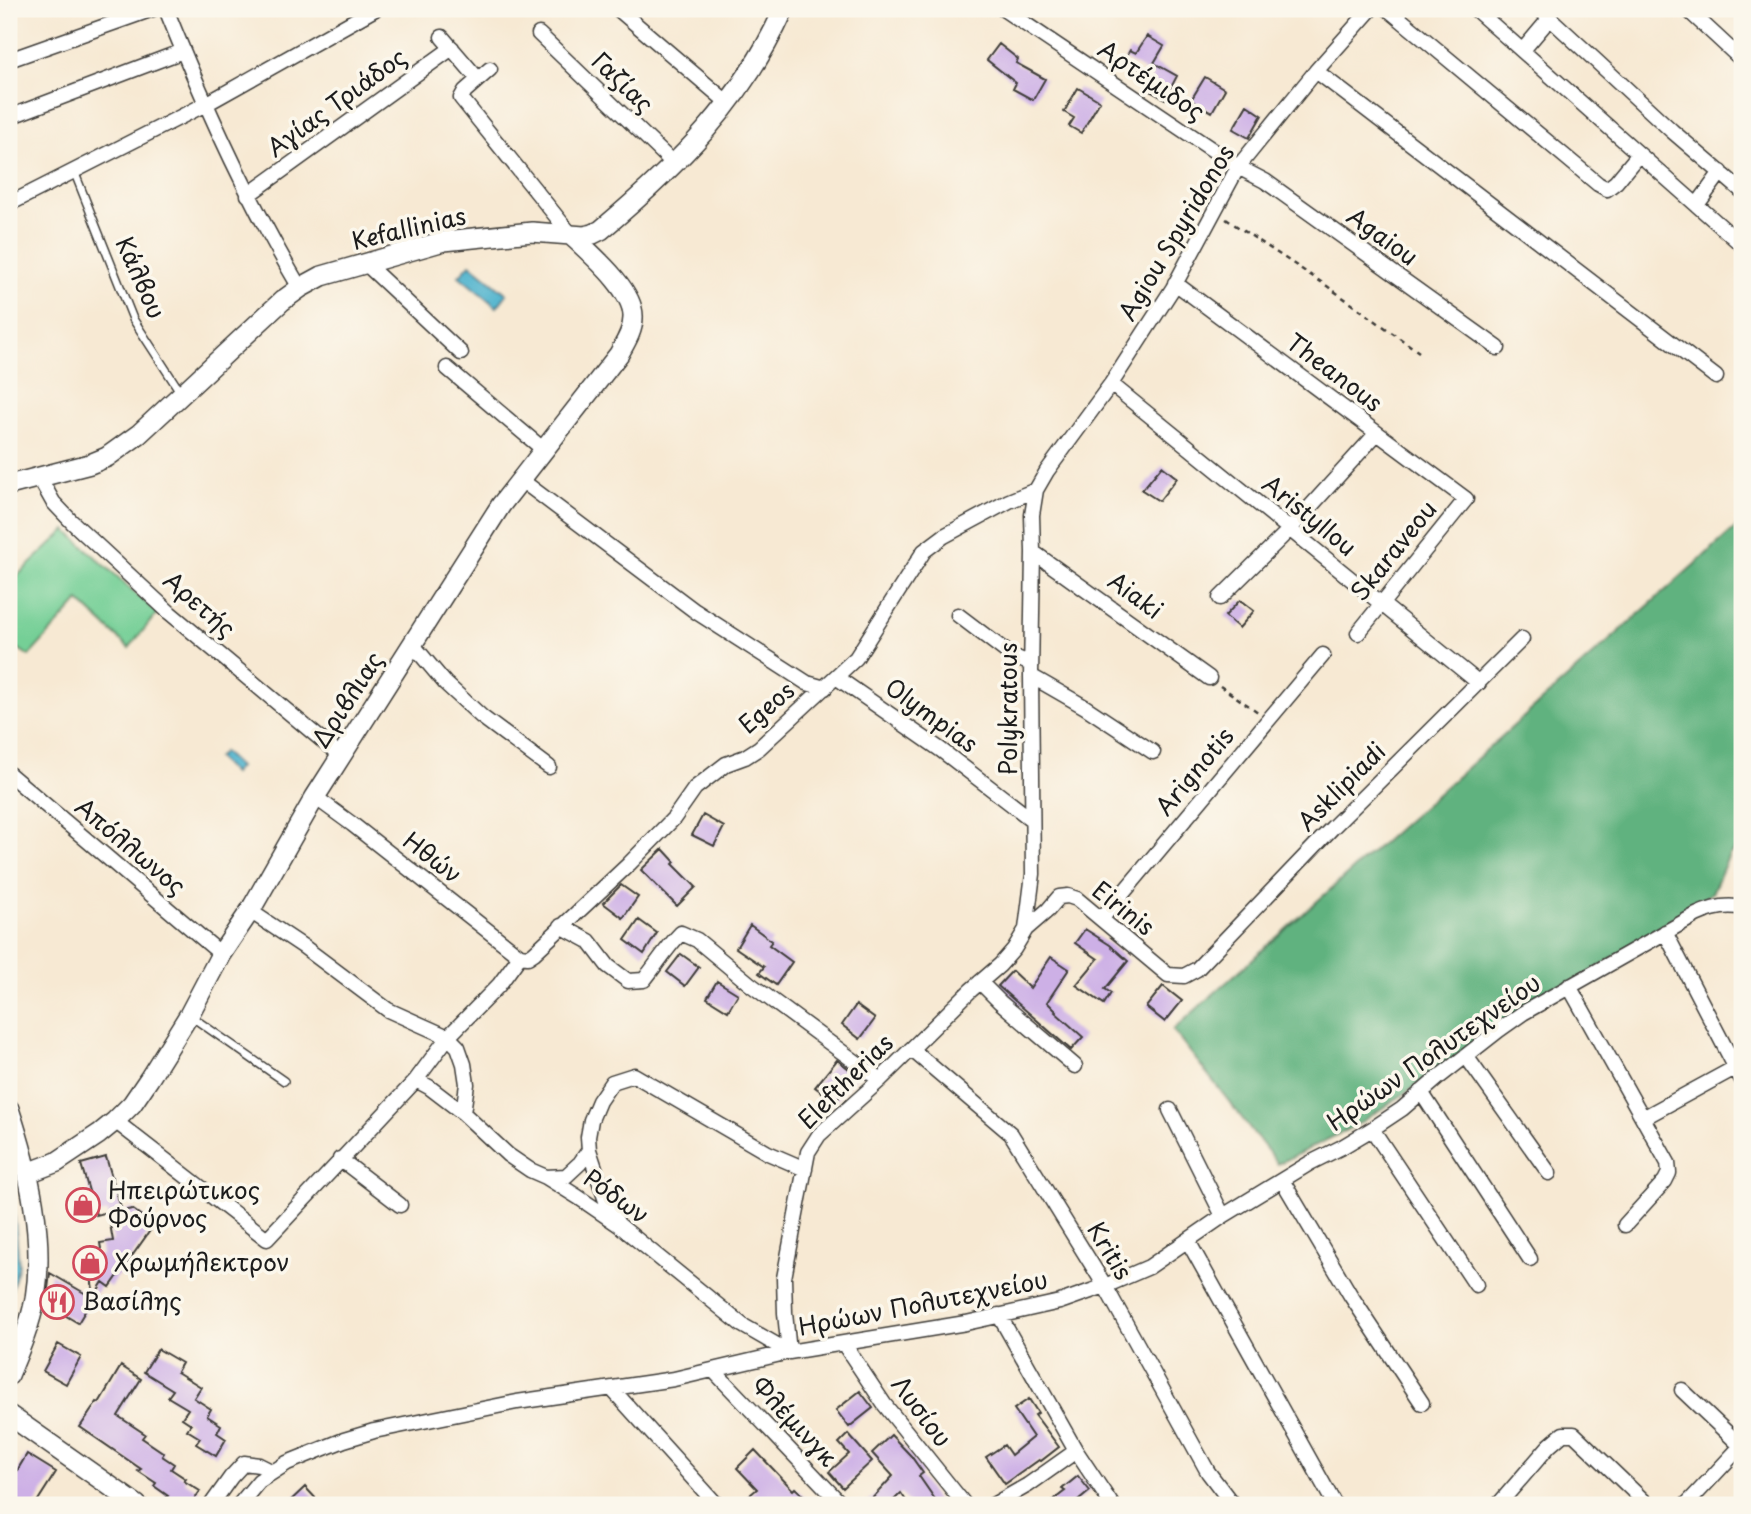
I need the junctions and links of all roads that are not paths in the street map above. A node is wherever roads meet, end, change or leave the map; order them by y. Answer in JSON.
{"nodes":[{"id":1,"x":153,"y":9,"type":"edge"},
{"id":2,"x":166,"y":9,"type":"edge"},
{"id":3,"x":375,"y":9,"type":"edge"},
{"id":4,"x":618,"y":9,"type":"edge"},
{"id":5,"x":784,"y":9,"type":"edge"},
{"id":6,"x":1003,"y":9,"type":"edge"},
{"id":7,"x":1371,"y":9,"type":"edge"},
{"id":8,"x":1388,"y":9,"type":"edge"},
{"id":9,"x":1475,"y":9,"type":"edge"},
{"id":10,"x":1688,"y":9,"type":"edge"},
{"id":11,"x":1545,"y":13,"type":"edge"},
{"id":12,"x":538,"y":34,"type":"dead end"},
{"id":13,"x":1523,"y":50,"type":"junction"},
{"id":14,"x":183,"y":51,"type":"junction"},
{"id":15,"x":9,"y":60,"type":"edge"},
{"id":16,"x":1742,"y":60,"type":"edge"},
{"id":17,"x":490,"y":69,"type":"dead end"},
{"id":18,"x":1316,"y":71,"type":"junction"},
{"id":19,"x":478,"y":79,"type":"junction"},
{"id":20,"x":728,"y":103,"type":"junction"},
{"id":21,"x":206,"y":104,"type":"junction"},
{"id":22,"x":9,"y":117,"type":"edge"},
{"id":23,"x":1639,"y":154,"type":"junction"},
{"id":24,"x":674,"y":164,"type":"junction"},
{"id":25,"x":1238,"y":167,"type":"junction"},
{"id":26,"x":74,"y":171,"type":"junction"},
{"id":27,"x":1721,"y":172,"type":"junction"},
{"id":28,"x":1742,"y":191,"type":"edge"},
{"id":29,"x":248,"y":195,"type":"junction"},
{"id":30,"x":9,"y":204,"type":"edge"},
{"id":31,"x":1697,"y":205,"type":"junction"},
{"id":32,"x":572,"y":236,"type":"junction"},
{"id":33,"x":1742,"y":245,"type":"edge"},
{"id":34,"x":365,"y":263,"type":"junction"},
{"id":35,"x":1175,"y":282,"type":"junction"},
{"id":36,"x":300,"y":288,"type":"junction"},
{"id":37,"x":1498,"y":348,"type":"dead end"},
{"id":38,"x":461,"y":353,"type":"dead end"},
{"id":39,"x":447,"y":368,"type":"dead end"},
{"id":40,"x":1716,"y":377,"type":"dead end"},
{"id":41,"x":1111,"y":384,"type":"junction"},
{"id":42,"x":181,"y":394,"type":"junction"},
{"id":43,"x":1377,"y":433,"type":"junction"},
{"id":44,"x":544,"y":450,"type":"junction"},
{"id":45,"x":39,"y":477,"type":"junction"},
{"id":46,"x":520,"y":481,"type":"junction"},
{"id":47,"x":9,"y":485,"type":"edge"},
{"id":48,"x":1036,"y":490,"type":"junction"},
{"id":49,"x":1466,"y":499,"type":"joint"},
{"id":50,"x":1290,"y":529,"type":"junction"},
{"id":51,"x":1033,"y":552,"type":"junction"},
{"id":52,"x":1220,"y":597,"type":"dead end"},
{"id":53,"x":1381,"y":603,"type":"junction"},
{"id":54,"x":958,"y":615,"type":"dead end"},
{"id":55,"x":1358,"y":633,"type":"dead end"},
{"id":56,"x":1522,"y":639,"type":"dead end"},
{"id":57,"x":413,"y":645,"type":"junction"},
{"id":58,"x":1323,"y":655,"type":"dead end"},
{"id":59,"x":1031,"y":670,"type":"junction"},
{"id":60,"x":836,"y":677,"type":"junction"},
{"id":61,"x":1209,"y":678,"type":"road end"},
{"id":62,"x":1479,"y":683,"type":"junction"},
{"id":63,"x":825,"y":688,"type":"junction"},
{"id":64,"x":1153,"y":752,"type":"dead end"},
{"id":65,"x":341,"y":755,"type":"junction"},
{"id":66,"x":549,"y":767,"type":"dead end"},
{"id":67,"x":9,"y":774,"type":"edge"},
{"id":68,"x":315,"y":797,"type":"junction"},
{"id":69,"x":1032,"y":820,"type":"junction"},
{"id":70,"x":1739,"y":904,"type":"edge"},
{"id":71,"x":250,"y":911,"type":"junction"},
{"id":72,"x":1102,"y":918,"type":"junction"},
{"id":73,"x":561,"y":926,"type":"junction"},
{"id":74,"x":1026,"y":929,"type":"junction"},
{"id":75,"x":1665,"y":932,"type":"junction"},
{"id":76,"x":221,"y":954,"type":"junction"},
{"id":77,"x":520,"y":956,"type":"junction"},
{"id":78,"x":1197,"y":969,"type":"joint"},
{"id":79,"x":980,"y":982,"type":"junction"},
{"id":80,"x":1569,"y":986,"type":"junction"},
{"id":81,"x":189,"y":1014,"type":"junction"},
{"id":82,"x":448,"y":1037,"type":"junction"},
{"id":83,"x":911,"y":1049,"type":"junction"},
{"id":84,"x":1466,"y":1056,"type":"junction"},
{"id":85,"x":1075,"y":1066,"type":"dead end"},
{"id":86,"x":1740,"y":1071,"type":"edge"},
{"id":87,"x":416,"y":1080,"type":"junction"},
{"id":88,"x":880,"y":1080,"type":"junction"},
{"id":89,"x":284,"y":1081,"type":"dead end"},
{"id":90,"x":1421,"y":1092,"type":"junction"},
{"id":91,"x":9,"y":1109,"type":"edge"},
{"id":92,"x":1170,"y":1110,"type":"dead end"},
{"id":93,"x":463,"y":1114,"type":"junction"},
{"id":94,"x":1643,"y":1118,"type":"junction"},
{"id":95,"x":115,"y":1121,"type":"junction"},
{"id":96,"x":1372,"y":1129,"type":"junction"},
{"id":97,"x":589,"y":1150,"type":"junction"},
{"id":98,"x":340,"y":1159,"type":"junction"},
{"id":99,"x":805,"y":1170,"type":"junction"},
{"id":100,"x":28,"y":1173,"type":"junction"},
{"id":101,"x":1549,"y":1173,"type":"dead end"},
{"id":102,"x":546,"y":1177,"type":"junction"},
{"id":103,"x":1282,"y":1180,"type":"junction"},
{"id":104,"x":400,"y":1205,"type":"dead end"},
{"id":105,"x":1223,"y":1216,"type":"junction"},
{"id":106,"x":1625,"y":1225,"type":"dead end"},
{"id":107,"x":619,"y":1226,"type":"junction"},
{"id":108,"x":1188,"y":1241,"type":"junction"},
{"id":109,"x":1530,"y":1259,"type":"dead end"},
{"id":110,"x":1476,"y":1285,"type":"dead end"},
{"id":111,"x":1105,"y":1286,"type":"junction"},
{"id":112,"x":999,"y":1315,"type":"junction"},
{"id":113,"x":844,"y":1344,"type":"junction"},
{"id":114,"x":789,"y":1352,"type":"junction"},
{"id":115,"x":713,"y":1370,"type":"junction"},
{"id":116,"x":9,"y":1375,"type":"edge"},
{"id":117,"x":612,"y":1389,"type":"junction"},
{"id":118,"x":1682,"y":1390,"type":"dead end"},
{"id":119,"x":1422,"y":1403,"type":"dead end"},
{"id":120,"x":9,"y":1415,"type":"edge"},
{"id":121,"x":1742,"y":1446,"type":"edge"},
{"id":122,"x":1076,"y":1451,"type":"junction"},
{"id":123,"x":272,"y":1472,"type":"junction"},
{"id":124,"x":137,"y":1505,"type":"edge"},
{"id":125,"x":211,"y":1505,"type":"edge"},
{"id":126,"x":239,"y":1505,"type":"edge"},
{"id":127,"x":717,"y":1505,"type":"edge"},
{"id":128,"x":842,"y":1505,"type":"edge"},
{"id":129,"x":965,"y":1505,"type":"edge"},
{"id":130,"x":993,"y":1505,"type":"edge"},
{"id":131,"x":1112,"y":1505,"type":"edge"},
{"id":132,"x":1233,"y":1505,"type":"edge"},
{"id":133,"x":1335,"y":1505,"type":"edge"},
{"id":134,"x":1498,"y":1505,"type":"edge"},
{"id":135,"x":1648,"y":1505,"type":"edge"},
{"id":136,"x":1686,"y":1505,"type":"edge"}],
"edges":[{"from":1,"to":15,"type":"street"},
{"from":2,"to":14,"type":"street"},
{"from":3,"to":21,"type":"street"},
{"from":4,"to":20,"type":"street"},
{"from":5,"to":20,"type":"street","name":"Kefallinias"},
{"from":6,"to":25,"type":"street","name":"Αρτέμιδος"},
{"from":7,"to":18,"type":"street","name":"Agiou Spyridonos"},
{"from":8,"to":23,"type":"street"},
{"from":9,"to":13,"type":"street"},
{"from":10,"to":16,"type":"street"},
{"from":11,"to":13,"type":"street"},
{"from":11,"to":27,"type":"street"},
{"from":12,"to":24,"type":"street","name":"Γαζίας"},
{"from":13,"to":23,"type":"street"},
{"from":14,"to":21,"type":"street"},
{"from":14,"to":22,"type":"street"},
{"from":17,"to":19,"type":"street"},
{"from":18,"to":25,"type":"street","name":"Agiou Spyridonos"},
{"from":18,"to":40,"type":"street"},
{"from":19,"to":29,"type":"street","name":"Αγίας Τριάδος"},
{"from":19,"to":32,"type":"street"},
{"from":20,"to":24,"type":"street","name":"Kefallinias"},
{"from":21,"to":26,"type":"street"},
{"from":21,"to":29,"type":"street"},
{"from":23,"to":31,"type":"street"},
{"from":24,"to":32,"type":"street","name":"Kefallinias"},
{"from":25,"to":35,"type":"street","name":"Agiou Spyridonos"},
{"from":25,"to":37,"type":"street","name":"Αgaiou"},
{"from":26,"to":30,"type":"street"},
{"from":26,"to":42,"type":"lane","name":"Κάλβου"},
{"from":27,"to":28,"type":"street"},
{"from":27,"to":31,"type":"street"},
{"from":29,"to":36,"type":"street"},
{"from":31,"to":33,"type":"street"},
{"from":32,"to":34,"type":"street","name":"Kefallinias"},
{"from":32,"to":44,"type":"street","name":"Δριβλιας"},
{"from":34,"to":36,"type":"street","name":"Kefallinias"},
{"from":34,"to":38,"type":"street"},
{"from":35,"to":41,"type":"street","name":"Agiou Spyridonos"},
{"from":35,"to":43,"type":"street","name":"Theanous"},
{"from":36,"to":42,"type":"street","name":"Kefallinias"},
{"from":39,"to":44,"type":"street"},
{"from":41,"to":48,"type":"street","name":"Agiou Spyridonos"},
{"from":41,"to":50,"type":"street","name":"Aristyllou"},
{"from":42,"to":45,"type":"street","name":"Kefallinias"},
{"from":43,"to":49,"type":"street","name":"Theanous"},
{"from":43,"to":50,"type":"street"},
{"from":44,"to":46,"type":"street","name":"Δριβλιας"},
{"from":45,"to":47,"type":"street","name":"Kefallinias"},
{"from":45,"to":65,"type":"street","name":"Αρετής"},
{"from":46,"to":57,"type":"street","name":"Δριβλιας"},
{"from":46,"to":63,"type":"street"},
{"from":48,"to":51,"type":"street","name":"Polykratous"},
{"from":48,"to":60,"type":"street","name":"Egeos"},
{"from":49,"to":53,"type":"street","name":"Skaraveou"},
{"from":50,"to":52,"type":"street"},
{"from":50,"to":53,"type":"street","name":"Aristyllou"},
{"from":51,"to":59,"type":"street","name":"Polykratous"},
{"from":51,"to":61,"type":"street","name":"Aiaki"},
{"from":53,"to":55,"type":"street","name":"Skaraveou"},
{"from":53,"to":62,"type":"street","name":"Aristyllou"},
{"from":54,"to":59,"type":"street"},
{"from":56,"to":62,"type":"street","name":"Asklipiadi"},
{"from":57,"to":65,"type":"street","name":"Δριβλιας"},
{"from":57,"to":66,"type":"street"},
{"from":58,"to":72,"type":"street","name":"Arignotis"},
{"from":59,"to":64,"type":"street"},
{"from":59,"to":69,"type":"street","name":"Polykratous"},
{"from":60,"to":63,"type":"street","name":"Egeos"},
{"from":60,"to":69,"type":"street","name":"Olympias"},
{"from":62,"to":78,"type":"street","name":"Asklipiadi"},
{"from":63,"to":73,"type":"street","name":"Egeos"},
{"from":65,"to":68,"type":"street","name":"Δριβλιας"},
{"from":67,"to":76,"type":"street","name":"Απόλλωνος"},
{"from":68,"to":71,"type":"street","name":"Δριβλιας"},
{"from":68,"to":77,"type":"street","name":"Ηθών"},
{"from":69,"to":74,"type":"street","name":"Polykratous"},
{"from":70,"to":75,"type":"street","name":"Ηρώων Πολυτεχνείου"},
{"from":71,"to":76,"type":"street","name":"Δριβλιας"},
{"from":71,"to":82,"type":"street"},
{"from":72,"to":74,"type":"street","name":"Eirinis"},
{"from":72,"to":78,"type":"street","name":"Eirinis"},
{"from":73,"to":77,"type":"street","name":"Egeos"},
{"from":73,"to":88,"type":"street"},
{"from":74,"to":79,"type":"street","name":"Eleftherias"},
{"from":75,"to":80,"type":"street","name":"Ηρώων Πολυτεχνείου"},
{"from":75,"to":86,"type":"street"},
{"from":76,"to":81,"type":"street","name":"Δριβλιας"},
{"from":77,"to":82,"type":"street"},
{"from":79,"to":83,"type":"street","name":"Eleftherias"},
{"from":79,"to":85,"type":"street"},
{"from":80,"to":84,"type":"street","name":"Ηρώων Πολυτεχνείου"},
{"from":80,"to":94,"type":"street"},
{"from":81,"to":89,"type":"lane"},
{"from":81,"to":95,"type":"street","name":"Δριβλιας"},
{"from":82,"to":87,"type":"street"},
{"from":82,"to":93,"type":"street"},
{"from":83,"to":88,"type":"street","name":"Eleftherias"},
{"from":83,"to":111,"type":"street","name":"Kritis"},
{"from":84,"to":90,"type":"street","name":"Ηρώων Πολυτεχνείου"},
{"from":84,"to":101,"type":"street"},
{"from":86,"to":94,"type":"street"},
{"from":87,"to":93,"type":"street","name":"Ρόδων"},
{"from":87,"to":98,"type":"street"},
{"from":88,"to":99,"type":"street","name":"Eleftherias"},
{"from":90,"to":96,"type":"street","name":"Ηρώων Πολυτεχνείου"},
{"from":90,"to":109,"type":"street"},
{"from":91,"to":100,"type":"street"},
{"from":92,"to":105,"type":"street"},
{"from":93,"to":102,"type":"street","name":"Ρόδων"},
{"from":94,"to":106,"type":"street"},
{"from":95,"to":98,"type":"street"},
{"from":95,"to":100,"type":"street","name":"Δριβλιας"},
{"from":96,"to":103,"type":"street","name":"Ηρώων Πολυτεχνείου"},
{"from":96,"to":110,"type":"street"},
{"from":97,"to":99,"type":"street"},
{"from":97,"to":102,"type":"street"},
{"from":97,"to":107,"type":"street"},
{"from":98,"to":104,"type":"street"},
{"from":99,"to":114,"type":"street","name":"Eleftherias"},
{"from":100,"to":116,"type":"street"},
{"from":102,"to":107,"type":"street","name":"Ρόδων"},
{"from":103,"to":105,"type":"street","name":"Ηρώων Πολυτεχνείου"},
{"from":103,"to":119,"type":"street"},
{"from":105,"to":108,"type":"street","name":"Ηρώων Πολυτεχνείου"},
{"from":107,"to":114,"type":"street","name":"Ρόδων"},
{"from":108,"to":111,"type":"street","name":"Ηρώων Πολυτεχνείου"},
{"from":108,"to":133,"type":"street"},
{"from":111,"to":112,"type":"street","name":"Ηρώων Πολυτεχνείου"},
{"from":111,"to":132,"type":"street","name":"Kritis"},
{"from":112,"to":113,"type":"street","name":"Ηρώων Πολυτεχνείου"},
{"from":112,"to":122,"type":"street"},
{"from":113,"to":114,"type":"street","name":"Ηρώων Πολυτεχνείου"},
{"from":113,"to":129,"type":"street","name":"Λυσίου"},
{"from":114,"to":115,"type":"street","name":"Ηρώων Πολυτεχνείου"},
{"from":115,"to":117,"type":"street","name":"Ηρώων Πολυτεχνείου"},
{"from":115,"to":128,"type":"street","name":"Φλέμινγκ"},
{"from":117,"to":123,"type":"street","name":"Ηρώων Πολυτεχνείου"},
{"from":117,"to":127,"type":"street"},
{"from":118,"to":121,"type":"street"},
{"from":120,"to":124,"type":"street"},
{"from":121,"to":136,"type":"street"},
{"from":122,"to":130,"type":"street"},
{"from":122,"to":131,"type":"street"},
{"from":123,"to":125,"type":"street"},
{"from":123,"to":126,"type":"street","name":"Ηρώων Πολυτεχνείου"},
{"from":134,"to":135,"type":"street"}]}
